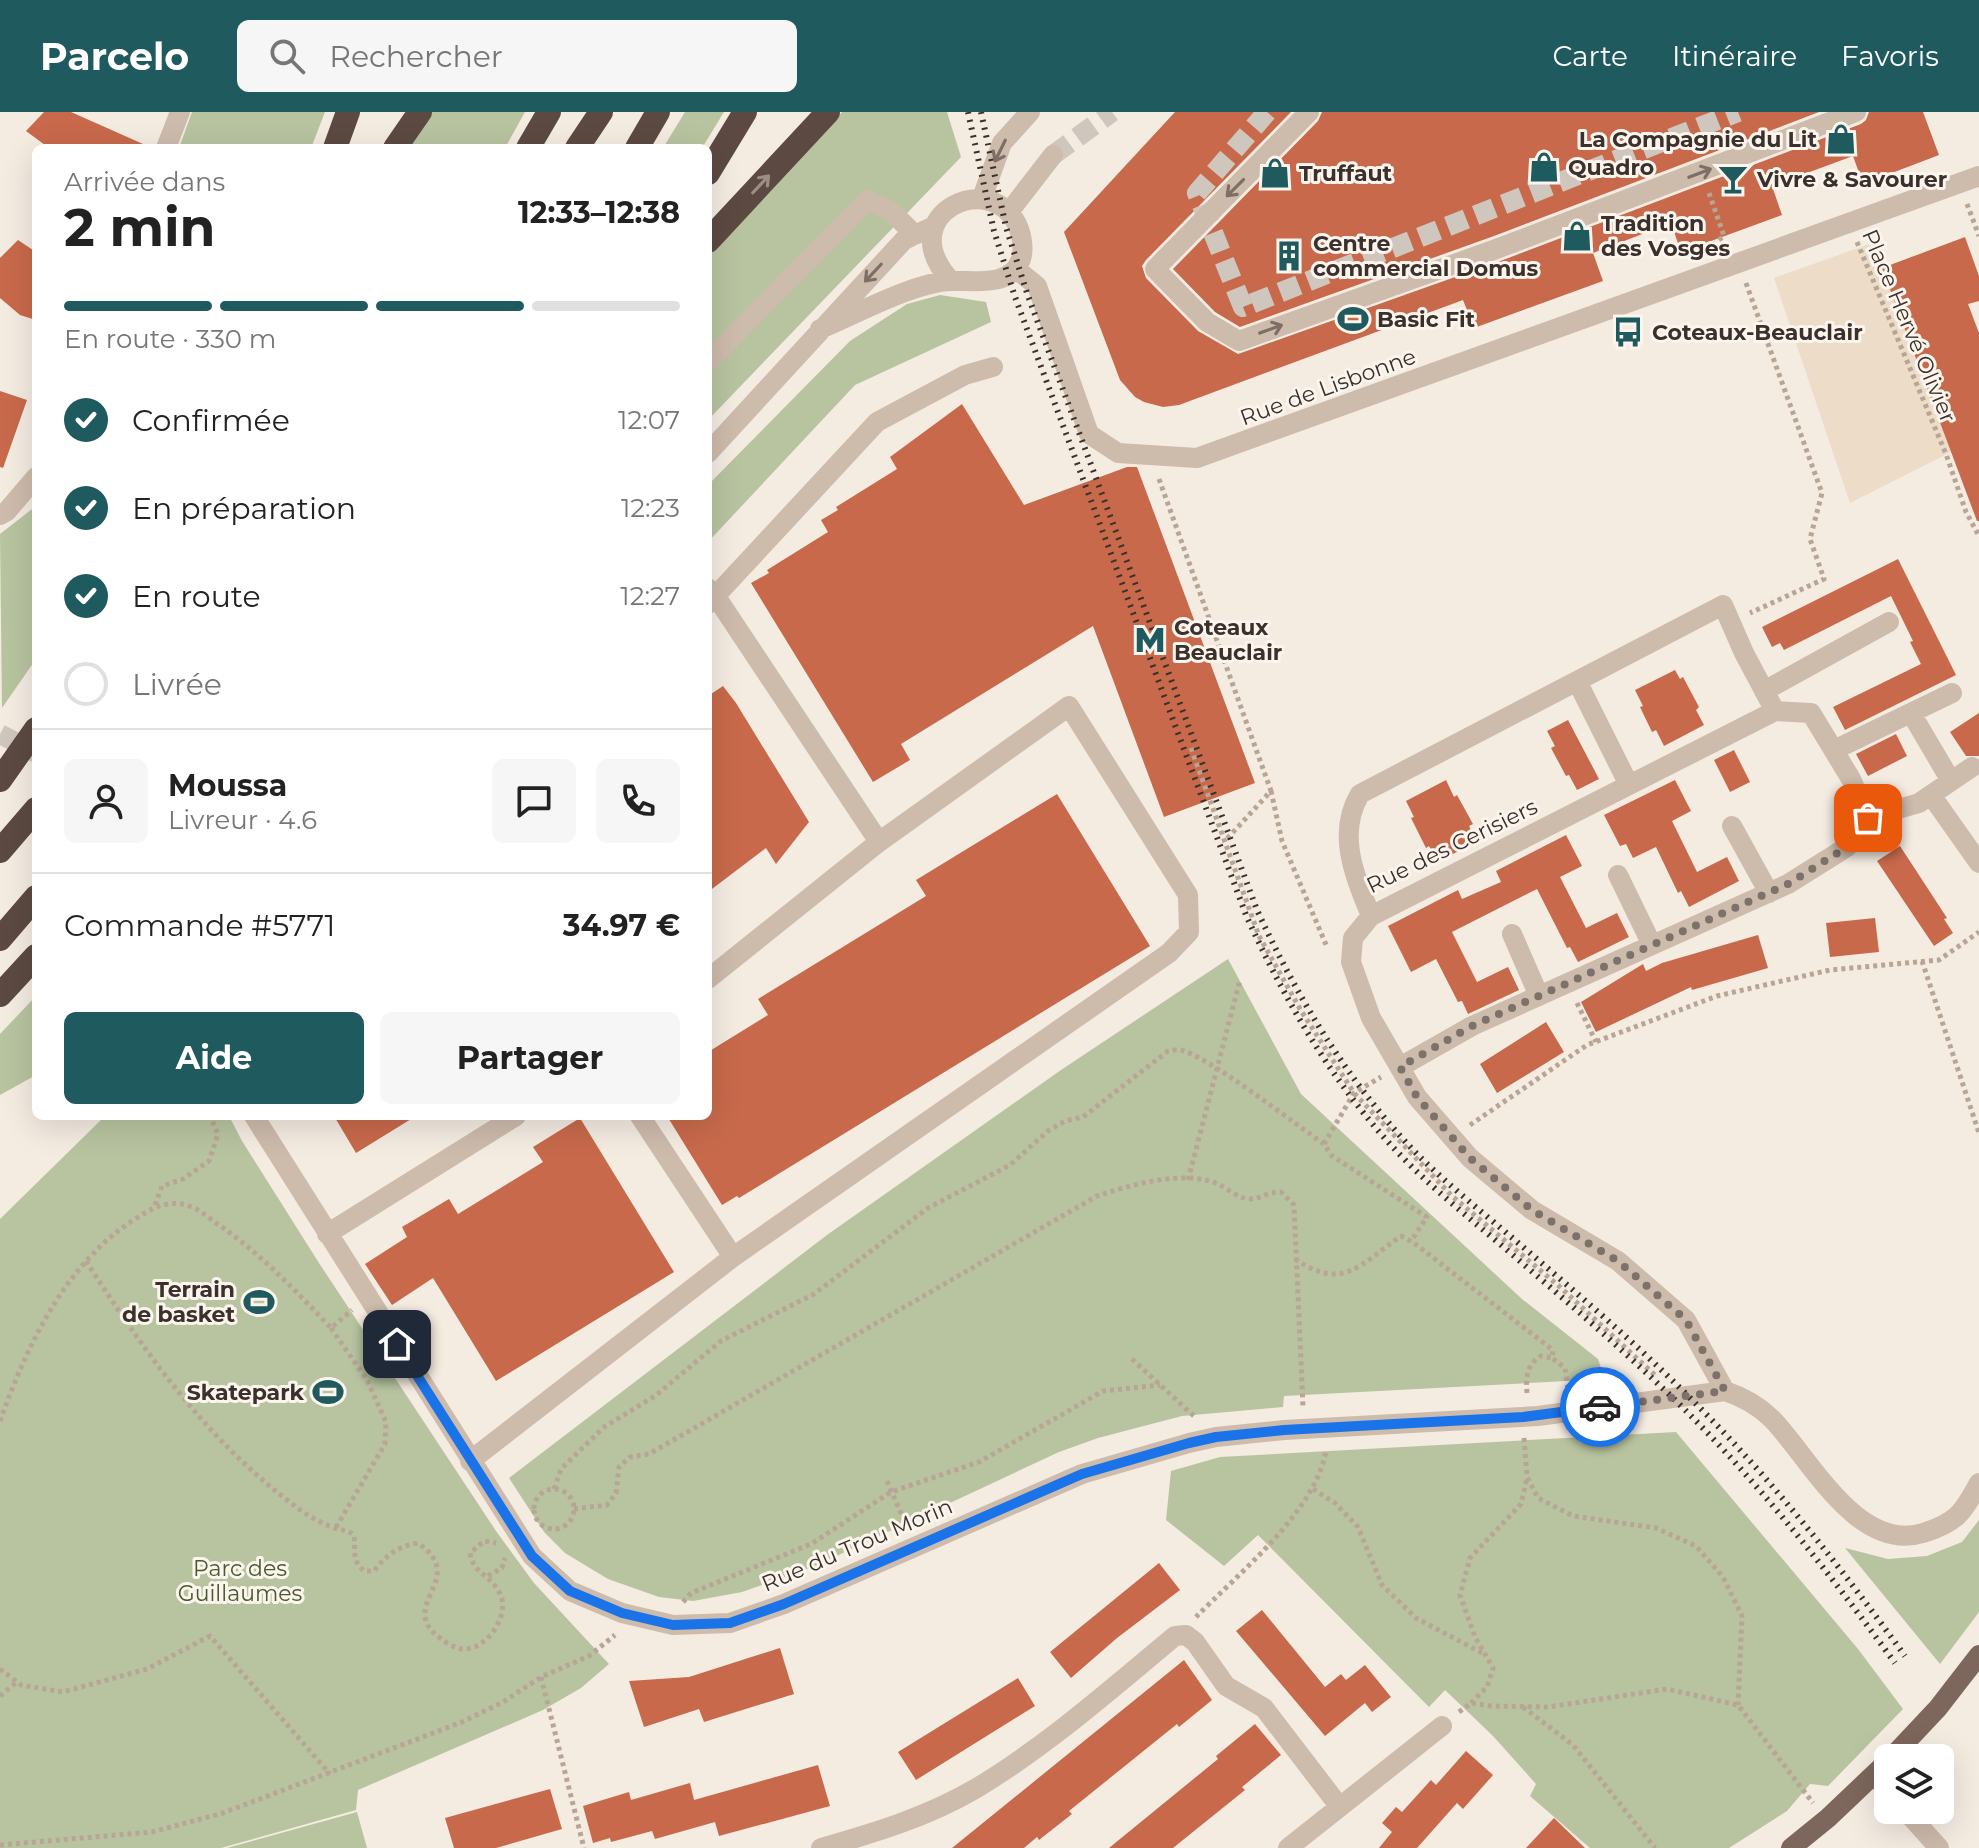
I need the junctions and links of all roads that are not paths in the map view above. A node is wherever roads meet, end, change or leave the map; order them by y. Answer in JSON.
{"nodes":[{"id":1,"x":180,"y":112,"type":"edge"},
{"id":2,"x":348,"y":112,"type":"edge"},
{"id":3,"x":420,"y":112,"type":"edge"},
{"id":4,"x":549,"y":112,"type":"edge"},
{"id":5,"x":601,"y":112,"type":"edge"},
{"id":6,"x":658,"y":112,"type":"edge"},
{"id":7,"x":745,"y":112,"type":"edge"},
{"id":8,"x":828,"y":112,"type":"edge"},
{"id":9,"x":1030,"y":112,"type":"edge"},
{"id":10,"x":1309,"y":112,"type":"edge"},
{"id":11,"x":1856,"y":112,"type":"edge"},
{"id":12,"x":168,"y":144,"type":"edge"},
{"id":13,"x":336,"y":144,"type":"edge"},
{"id":14,"x":398,"y":144,"type":"edge"},
{"id":15,"x":530,"y":144,"type":"edge"},
{"id":16,"x":580,"y":144,"type":"edge"},
{"id":17,"x":639,"y":144,"type":"edge"},
{"id":18,"x":1053,"y":155,"type":"tunnel mouth"},
{"id":19,"x":712,"y":166,"type":"edge"},
{"id":20,"x":1979,"y":176,"type":"edge"},
{"id":21,"x":982,"y":198,"type":"junction"},
{"id":22,"x":1009,"y":212,"type":"junction"},
{"id":23,"x":924,"y":231,"type":"junction"},
{"id":24,"x":712,"y":237,"type":"edge"},
{"id":25,"x":1016,"y":269,"type":"junction"},
{"id":26,"x":951,"y":281,"type":"junction"},
{"id":27,"x":820,"y":329,"type":"junction"},
{"id":28,"x":712,"y":358,"type":"edge"},
{"id":29,"x":993,"y":367,"type":"dead end"},
{"id":30,"x":712,"y":449,"type":"edge"},
{"id":31,"x":32,"y":482,"type":"edge"},
{"id":32,"x":0,"y":515,"type":"edge"},
{"id":33,"x":712,"y":594,"type":"edge"},
{"id":34,"x":712,"y":599,"type":"edge"},
{"id":35,"x":1889,"y":622,"type":"dead end"},
{"id":36,"x":1578,"y":683,"type":"junction"},
{"id":37,"x":1764,"y":691,"type":"junction"},
{"id":38,"x":1952,"y":693,"type":"dead end"},
{"id":39,"x":1775,"y":711,"type":"junction"},
{"id":40,"x":1911,"y":713,"type":"junction"},
{"id":41,"x":32,"y":735,"type":"edge"},
{"id":42,"x":1834,"y":750,"type":"junction"},
{"id":43,"x":1972,"y":767,"type":"dead end"},
{"id":44,"x":0,"y":780,"type":"edge"},
{"id":45,"x":1951,"y":781,"type":"junction"},
{"id":46,"x":1629,"y":785,"type":"junction"},
{"id":47,"x":1931,"y":795,"type":"junction"},
{"id":48,"x":32,"y":814,"type":"edge"},
{"id":49,"x":1868,"y":818,"type":"junction"},
{"id":50,"x":1732,"y":826,"type":"dead end"},
{"id":51,"x":879,"y":842,"type":"junction"},
{"id":52,"x":0,"y":851,"type":"edge"},
{"id":53,"x":1979,"y":863,"type":"edge"},
{"id":54,"x":1618,"y":875,"type":"dead end"},
{"id":55,"x":1769,"y":893,"type":"junction"},
{"id":56,"x":32,"y":902,"type":"edge"},
{"id":57,"x":1371,"y":916,"type":"junction"},
{"id":58,"x":1512,"y":934,"type":"dead end"},
{"id":59,"x":0,"y":939,"type":"edge"},
{"id":60,"x":1652,"y":945,"type":"junction"},
{"id":61,"x":32,"y":960,"type":"edge"},
{"id":62,"x":712,"y":976,"type":"edge"},
{"id":63,"x":0,"y":995,"type":"edge"},
{"id":64,"x":1539,"y":996,"type":"junction"},
{"id":65,"x":1400,"y":1067,"type":"junction"},
{"id":66,"x":256,"y":1120,"type":"edge"},
{"id":67,"x":510,"y":1120,"type":"edge"},
{"id":68,"x":643,"y":1120,"type":"edge"},
{"id":69,"x":327,"y":1234,"type":"junction"},
{"id":70,"x":733,"y":1257,"type":"junction"},
{"id":71,"x":1725,"y":1391,"type":"junction"},
{"id":72,"x":470,"y":1461,"type":"junction"},
{"id":73,"x":1979,"y":1483,"type":"edge"},
{"id":74,"x":1979,"y":1655,"type":"edge"},
{"id":75,"x":1442,"y":1726,"type":"road end"},
{"id":76,"x":1904,"y":1744,"type":"edge"},
{"id":77,"x":1874,"y":1774,"type":"edge"},
{"id":78,"x":1339,"y":1806,"type":"junction"},
{"id":79,"x":1918,"y":1824,"type":"edge"},
{"id":80,"x":821,"y":1848,"type":"edge"},
{"id":81,"x":1288,"y":1848,"type":"edge"},
{"id":82,"x":1791,"y":1848,"type":"edge"},
{"id":83,"x":1939,"y":1848,"type":"edge"}],
"edges":[{"from":1,"to":12,"type":"street"},
{"from":2,"to":13,"type":"highway"},
{"from":3,"to":14,"type":"highway"},
{"from":4,"to":15,"type":"highway"},
{"from":5,"to":16,"type":"highway"},
{"from":6,"to":17,"type":"highway"},
{"from":7,"to":19,"type":"highway"},
{"from":24,"to":8,"type":"highway","one_way":true},
{"from":9,"to":21,"type":"street","one_way":true},
{"from":10,"to":11,"type":"street","one_way":true},
{"from":18,"to":22,"type":"street"},
{"from":20,"to":25,"type":"street","name":"Rue de Lisbonne"},
{"from":21,"to":22,"type":"street"},
{"from":21,"to":23,"type":"street"},
{"from":22,"to":25,"type":"street"},
{"from":23,"to":26,"type":"street"},
{"from":23,"to":27,"type":"street","one_way":true},
{"from":23,"to":28,"type":"street"},
{"from":25,"to":26,"type":"street"},
{"from":26,"to":27,"type":"street"},
{"from":27,"to":30,"type":"street"},
{"from":29,"to":33,"type":"street"},
{"from":31,"to":32,"type":"street"},
{"from":34,"to":51,"type":"street"},
{"from":35,"to":37,"type":"street"},
{"from":36,"to":37,"type":"street","name":"Rue des Cerisiers"},
{"from":36,"to":46,"type":"street"},
{"from":36,"to":57,"type":"street","name":"Rue des Cerisiers"},
{"from":37,"to":39,"type":"street"},
{"from":38,"to":40,"type":"street"},
{"from":39,"to":42,"type":"street"},
{"from":39,"to":46,"type":"street","name":"Rue des Cerisiers"},
{"from":40,"to":42,"type":"street"},
{"from":40,"to":45,"type":"street"},
{"from":41,"to":44,"type":"highway"},
{"from":42,"to":49,"type":"street"},
{"from":43,"to":45,"type":"street"},
{"from":45,"to":47,"type":"street"},
{"from":46,"to":57,"type":"street","name":"Rue des Cerisiers"},
{"from":47,"to":49,"type":"street"},
{"from":47,"to":53,"type":"street"},
{"from":48,"to":52,"type":"highway"},
{"from":49,"to":55,"type":"street"},
{"from":50,"to":55,"type":"street"},
{"from":51,"to":62,"type":"street"},
{"from":51,"to":70,"type":"street"},
{"from":54,"to":60,"type":"street"},
{"from":55,"to":60,"type":"street"},
{"from":56,"to":59,"type":"highway"},
{"from":57,"to":65,"type":"street"},
{"from":58,"to":64,"type":"street"},
{"from":60,"to":64,"type":"street"},
{"from":61,"to":63,"type":"highway"},
{"from":64,"to":65,"type":"street"},
{"from":65,"to":71,"type":"street"},
{"from":66,"to":69,"type":"street","name":"Rue du Trou Morin"},
{"from":67,"to":69,"type":"street"},
{"from":68,"to":70,"type":"street"},
{"from":69,"to":72,"type":"street","name":"Rue du Trou Morin"},
{"from":70,"to":72,"type":"street"},
{"from":71,"to":72,"type":"street","name":"Rue du Trou Morin"},
{"from":71,"to":73,"type":"street"},
{"from":74,"to":76,"type":"main road"},
{"from":75,"to":78,"type":"street"},
{"from":77,"to":82,"type":"main road"},
{"from":78,"to":80,"type":"street"},
{"from":78,"to":81,"type":"street"},
{"from":79,"to":83,"type":"street"}]}
